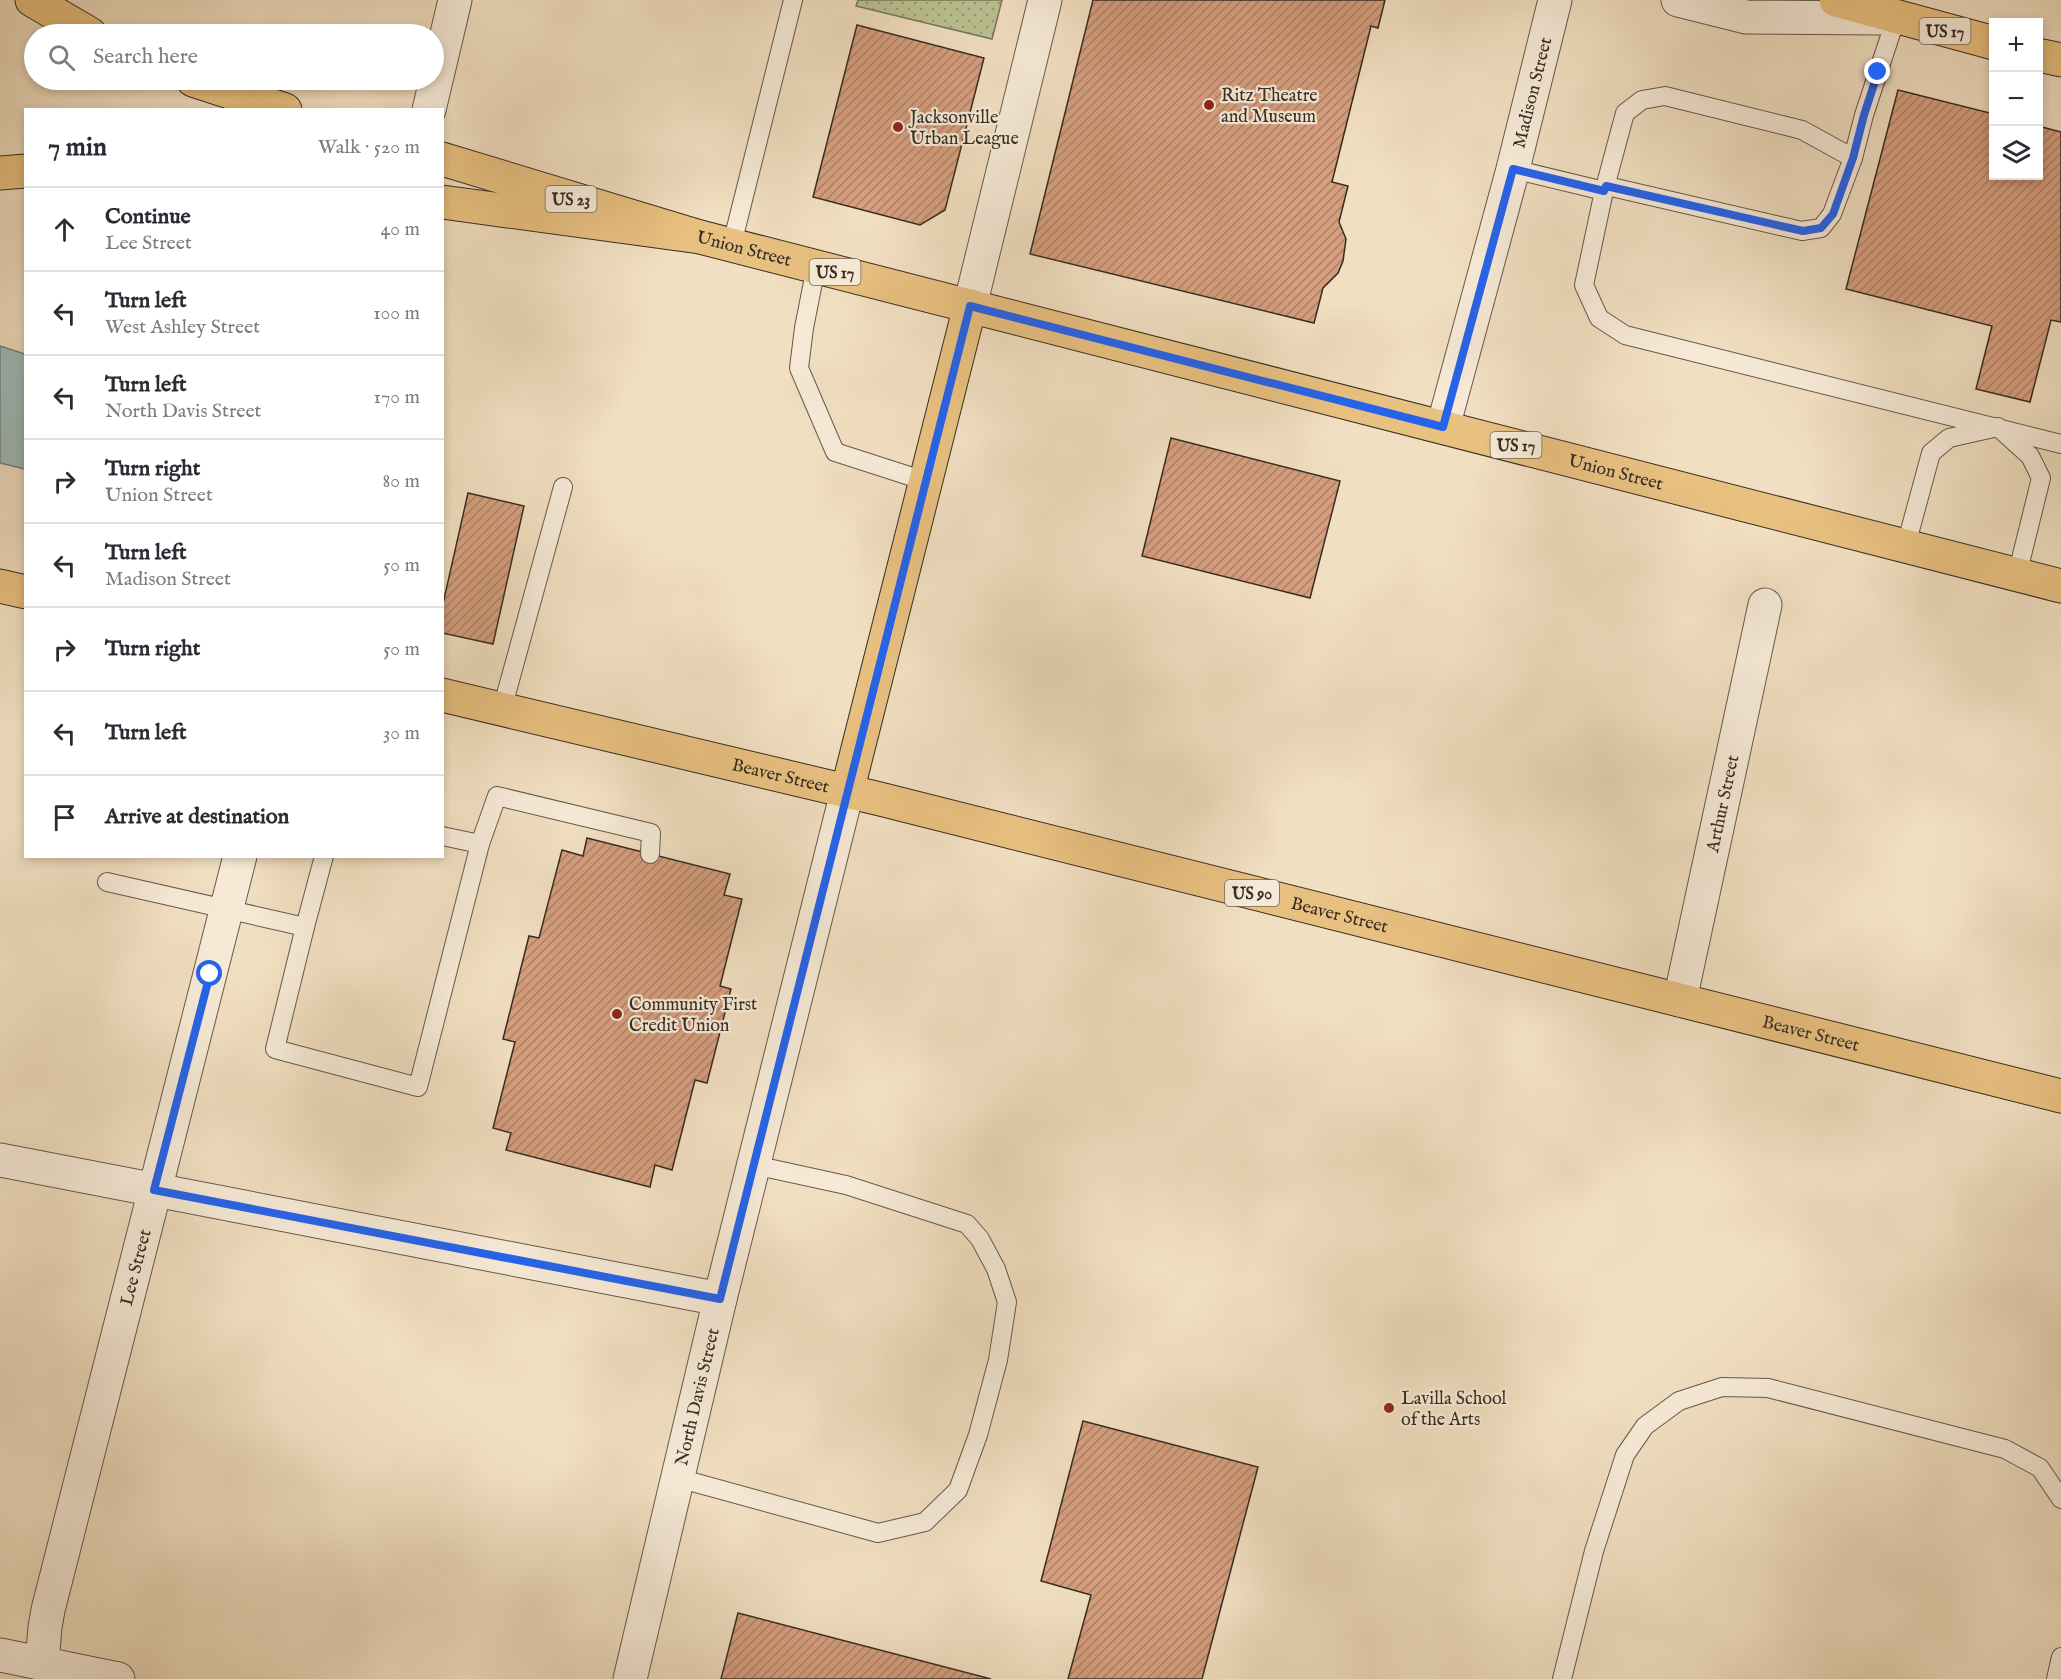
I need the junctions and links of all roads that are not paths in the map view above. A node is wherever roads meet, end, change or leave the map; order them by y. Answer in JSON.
{"nodes":[{"id":1,"x":32,"y":0,"type":"edge"},
{"id":2,"x":455,"y":0,"type":"edge"},
{"id":3,"x":793,"y":0,"type":"edge"},
{"id":4,"x":1045,"y":0,"type":"edge"},
{"id":5,"x":1555,"y":0,"type":"edge"},
{"id":6,"x":1678,"y":0,"type":"edge"},
{"id":7,"x":1836,"y":0,"type":"edge"},
{"id":8,"x":1896,"y":18,"type":"junction"},
{"id":9,"x":73,"y":24,"type":"edge"},
{"id":10,"x":1989,"y":42,"type":"edge"},
{"id":11,"x":444,"y":47,"type":"edge"},
{"id":12,"x":2043,"y":56,"type":"edge"},
{"id":13,"x":2061,"y":60,"type":"edge"},
{"id":14,"x":224,"y":90,"type":"edge"},
{"id":15,"x":434,"y":90,"type":"edge"},
{"id":16,"x":279,"y":108,"type":"edge"},
{"id":17,"x":429,"y":108,"type":"edge"},
{"id":18,"x":1853,"y":158,"type":"junction"},
{"id":19,"x":444,"y":160,"type":"edge"},
{"id":20,"x":1513,"y":169,"type":"junction"},
{"id":21,"x":24,"y":171,"type":"edge"},
{"id":22,"x":0,"y":173,"type":"edge"},
{"id":23,"x":1605,"y":188,"type":"junction"},
{"id":24,"x":444,"y":202,"type":"edge"},
{"id":25,"x":700,"y":237,"type":"junction"},
{"id":26,"x":732,"y":244,"type":"junction"},
{"id":27,"x":816,"y":267,"type":"junction"},
{"id":28,"x":970,"y":306,"type":"junction"},
{"id":29,"x":1443,"y":427,"type":"junction"},
{"id":30,"x":1998,"y":427,"type":"junction"},
{"id":31,"x":2061,"y":444,"type":"edge"},
{"id":32,"x":925,"y":482,"type":"junction"},
{"id":33,"x":563,"y":487,"type":"dead end"},
{"id":34,"x":1906,"y":545,"type":"junction"},
{"id":35,"x":2017,"y":575,"type":"junction"},
{"id":36,"x":0,"y":586,"type":"edge"},
{"id":37,"x":2061,"y":586,"type":"edge"},
{"id":38,"x":24,"y":592,"type":"edge"},
{"id":39,"x":1765,"y":606,"type":"dead end"},
{"id":40,"x":444,"y":694,"type":"edge"},
{"id":41,"x":502,"y":709,"type":"junction"},
{"id":42,"x":847,"y":792,"type":"junction"},
{"id":43,"x":444,"y":836,"type":"edge"},
{"id":44,"x":480,"y":844,"type":"junction"},
{"id":45,"x":650,"y":854,"type":"dead end"},
{"id":46,"x":240,"y":858,"type":"edge"},
{"id":47,"x":323,"y":858,"type":"edge"},
{"id":48,"x":107,"y":882,"type":"dead end"},
{"id":49,"x":227,"y":910,"type":"junction"},
{"id":50,"x":305,"y":927,"type":"junction"},
{"id":51,"x":1680,"y":1000,"type":"junction"},
{"id":52,"x":2061,"y":1096,"type":"edge"},
{"id":53,"x":0,"y":1160,"type":"edge"},
{"id":54,"x":754,"y":1165,"type":"junction"},
{"id":55,"x":154,"y":1190,"type":"junction"},
{"id":56,"x":720,"y":1299,"type":"junction"},
{"id":57,"x":678,"y":1478,"type":"junction"},
{"id":58,"x":2061,"y":1499,"type":"edge"},
{"id":59,"x":0,"y":1655,"type":"edge"},
{"id":60,"x":2061,"y":1657,"type":"edge"},
{"id":61,"x":43,"y":1671,"type":"edge"},
{"id":62,"x":118,"y":1679,"type":"edge"},
{"id":63,"x":630,"y":1679,"type":"edge"},
{"id":64,"x":1562,"y":1679,"type":"edge"},
{"id":65,"x":2056,"y":1679,"type":"edge"}],
"edges":[{"from":1,"to":9,"type":"main road"},
{"from":2,"to":11,"type":"street"},
{"from":3,"to":26,"type":"lane"},
{"from":4,"to":28,"type":"street","name":"North Davis Street"},
{"from":5,"to":20,"type":"street","name":"Madison Street"},
{"from":6,"to":8,"type":"street"},
{"from":7,"to":8,"type":"main road","number":"US 17"},
{"from":8,"to":10,"type":"main road","number":"US 17"},
{"from":8,"to":18,"type":"lane"},
{"from":12,"to":13,"type":"main road"},
{"from":14,"to":16,"type":"main road"},
{"from":15,"to":17,"type":"street"},
{"from":18,"to":23,"type":"lane"},
{"from":18,"to":23,"type":"lane"},
{"from":19,"to":25,"type":"main road","name":"Union Street","number":"US 23"},
{"from":20,"to":23,"type":"lane"},
{"from":20,"to":29,"type":"street","name":"Madison Street"},
{"from":21,"to":22,"type":"main road"},
{"from":23,"to":30,"type":"lane"},
{"from":24,"to":25,"type":"main road","number":"US 17"},
{"from":25,"to":26,"type":"main road","name":"Union Street","number":"US 17"},
{"from":26,"to":27,"type":"main road","name":"Union Street","number":"US 17"},
{"from":27,"to":28,"type":"main road","name":"Union Street","number":"US 17"},
{"from":27,"to":32,"type":"lane"},
{"from":28,"to":29,"type":"main road","name":"Union Street","number":"US 17"},
{"from":28,"to":32,"type":"main road","name":"North Davis Street"},
{"from":29,"to":34,"type":"main road","name":"Union Street","number":"US 17"},
{"from":30,"to":31,"type":"lane"},
{"from":30,"to":34,"type":"lane"},
{"from":30,"to":35,"type":"lane"},
{"from":32,"to":42,"type":"main road","name":"North Davis Street"},
{"from":33,"to":41,"type":"lane"},
{"from":34,"to":35,"type":"main road","name":"Union Street","number":"US 17"},
{"from":35,"to":37,"type":"main road","name":"Union Street","number":"US 17"},
{"from":36,"to":38,"type":"main road"},
{"from":39,"to":51,"type":"street","name":"Arthur Street"},
{"from":40,"to":41,"type":"main road","name":"Beaver Street","number":"US 90"},
{"from":41,"to":42,"type":"main road","name":"Beaver Street","number":"US 90"},
{"from":42,"to":51,"type":"main road","name":"Beaver Street","number":"US 90"},
{"from":42,"to":54,"type":"street","name":"North Davis Street"},
{"from":43,"to":44,"type":"lane"},
{"from":44,"to":45,"type":"lane"},
{"from":44,"to":50,"type":"lane"},
{"from":46,"to":49,"type":"street","name":"Lee Street"},
{"from":47,"to":50,"type":"lane"},
{"from":48,"to":49,"type":"lane"},
{"from":49,"to":50,"type":"lane"},
{"from":49,"to":55,"type":"street","name":"Lee Street"},
{"from":51,"to":52,"type":"main road","name":"Beaver Street","number":"US 90"},
{"from":53,"to":55,"type":"street"},
{"from":54,"to":56,"type":"street","name":"North Davis Street"},
{"from":54,"to":57,"type":"lane"},
{"from":55,"to":56,"type":"street"},
{"from":55,"to":61,"type":"street","name":"Lee Street"},
{"from":56,"to":57,"type":"street","name":"North Davis Street"},
{"from":57,"to":63,"type":"street","name":"North Davis Street"},
{"from":58,"to":64,"type":"lane"},
{"from":59,"to":61,"type":"street"},
{"from":60,"to":65,"type":"lane"},
{"from":61,"to":62,"type":"street"}]}
